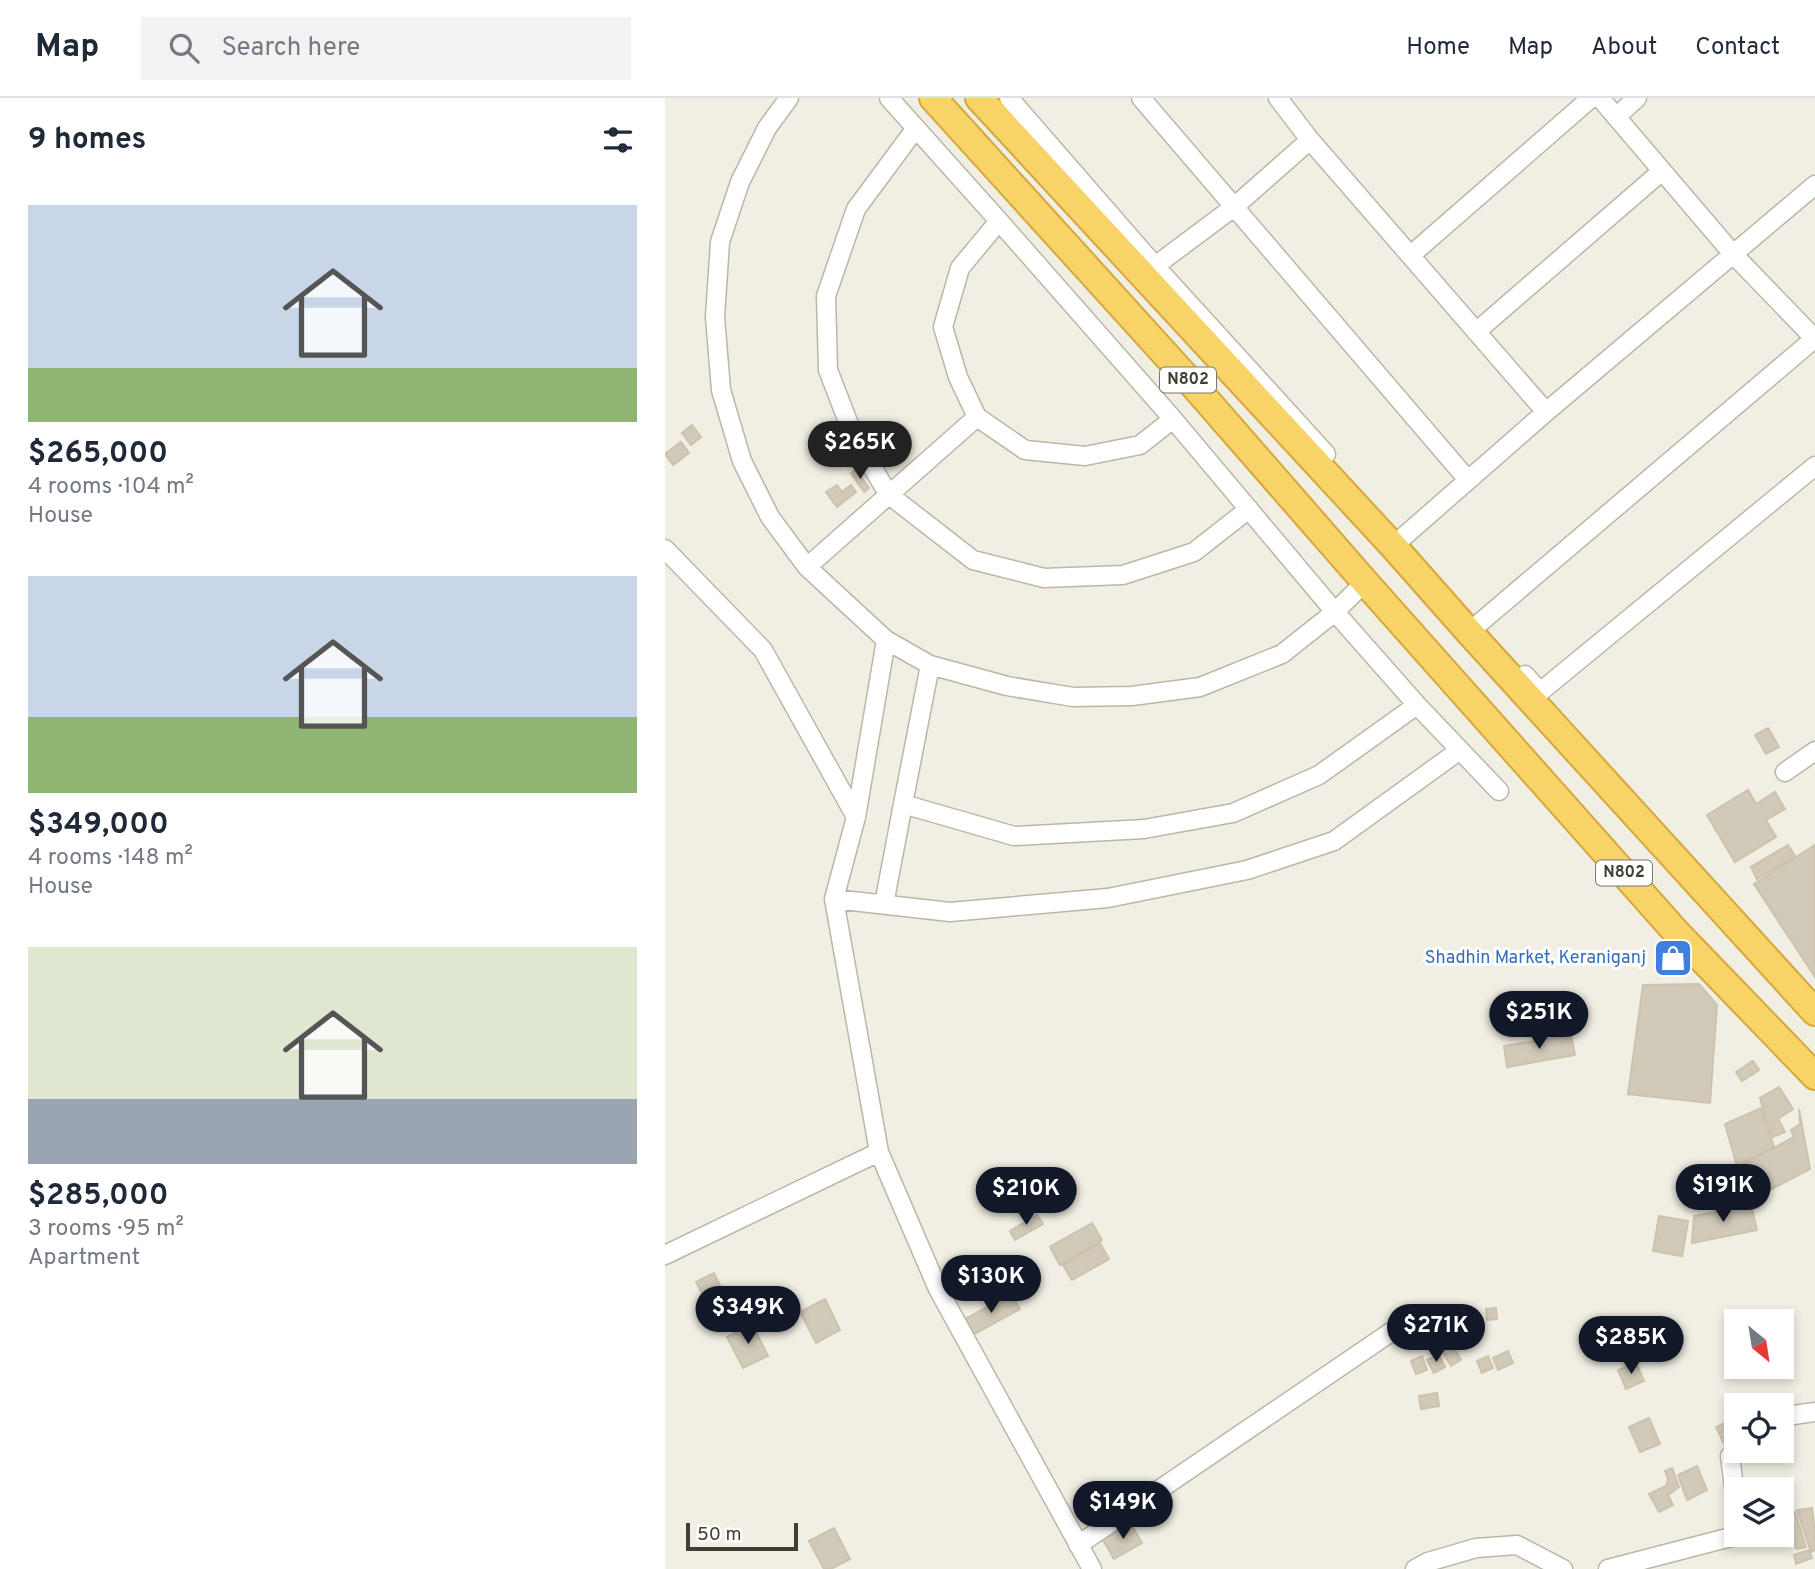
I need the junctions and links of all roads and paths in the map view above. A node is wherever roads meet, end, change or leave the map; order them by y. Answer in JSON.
{"nodes":[{"id":1,"x":789,"y":98,"type":"edge"},
{"id":2,"x":888,"y":98,"type":"edge"},
{"id":3,"x":933,"y":98,"type":"edge"},
{"id":4,"x":979,"y":98,"type":"edge"},
{"id":5,"x":1009,"y":98,"type":"edge"},
{"id":6,"x":1141,"y":98,"type":"edge"},
{"id":7,"x":1278,"y":98,"type":"edge"},
{"id":8,"x":1591,"y":98,"type":"edge"},
{"id":9,"x":1599,"y":98,"type":"edge"},
{"id":10,"x":1637,"y":98,"type":"edge"},
{"id":11,"x":1616,"y":117,"type":"junction"},
{"id":12,"x":916,"y":128,"type":"junction"},
{"id":13,"x":1310,"y":140,"type":"junction"},
{"id":14,"x":1662,"y":171,"type":"junction"},
{"id":15,"x":1815,"y":185,"type":"edge"},
{"id":16,"x":1234,"y":207,"type":"junction"},
{"id":17,"x":999,"y":220,"type":"junction"},
{"id":18,"x":1733,"y":254,"type":"junction"},
{"id":19,"x":1411,"y":256,"type":"junction"},
{"id":20,"x":1155,"y":266,"type":"junction"},
{"id":21,"x":1476,"y":332,"type":"junction"},
{"id":22,"x":1815,"y":339,"type":"edge"},
{"id":23,"x":1546,"y":412,"type":"junction"},
{"id":24,"x":977,"y":417,"type":"junction"},
{"id":25,"x":1173,"y":419,"type":"junction"},
{"id":26,"x":1815,"y":466,"type":"edge"},
{"id":27,"x":1468,"y":480,"type":"junction"},
{"id":28,"x":888,"y":494,"type":"junction"},
{"id":29,"x":1248,"y":509,"type":"junction"},
{"id":30,"x":1398,"y":542,"type":"junction"},
{"id":31,"x":665,"y":549,"type":"edge"},
{"id":32,"x":807,"y":567,"type":"junction"},
{"id":33,"x":1365,"y":582,"type":"junction"},
{"id":34,"x":1335,"y":612,"type":"junction"},
{"id":35,"x":1473,"y":628,"type":"junction"},
{"id":36,"x":886,"y":640,"type":"junction"},
{"id":37,"x":930,"y":665,"type":"junction"},
{"id":38,"x":1417,"y":705,"type":"junction"},
{"id":39,"x":1460,"y":750,"type":"junction"},
{"id":40,"x":1815,"y":751,"type":"edge"},
{"id":41,"x":1785,"y":772,"type":"dead end"},
{"id":42,"x":1499,"y":791,"type":"dead end"},
{"id":43,"x":903,"y":804,"type":"junction"},
{"id":44,"x":856,"y":817,"type":"junction"},
{"id":45,"x":834,"y":899,"type":"junction"},
{"id":46,"x":884,"y":904,"type":"junction"},
{"id":47,"x":1815,"y":1012,"type":"edge"},
{"id":48,"x":1815,"y":1076,"type":"edge"},
{"id":49,"x":879,"y":1153,"type":"junction"},
{"id":50,"x":665,"y":1255,"type":"edge"},
{"id":51,"x":1391,"y":1332,"type":"dead end"},
{"id":52,"x":1815,"y":1412,"type":"edge"},
{"id":53,"x":1794,"y":1415,"type":"edge"},
{"id":54,"x":1724,"y":1538,"type":"edge"},
{"id":55,"x":1078,"y":1545,"type":"junction"},
{"id":56,"x":1092,"y":1569,"type":"edge"},
{"id":57,"x":1415,"y":1569,"type":"edge"},
{"id":58,"x":1563,"y":1569,"type":"edge"},
{"id":59,"x":1608,"y":1569,"type":"edge"}],
"edges":[{"from":1,"to":32,"type":"street"},
{"from":2,"to":12,"type":"street"},
{"from":3,"to":33,"type":"highway","number":"N802"},
{"from":4,"to":30,"type":"highway","number":"N802"},
{"from":5,"to":20,"type":"street"},
{"from":6,"to":16,"type":"street"},
{"from":7,"to":13,"type":"street"},
{"from":8,"to":19,"type":"street"},
{"from":9,"to":11,"type":"street"},
{"from":10,"to":11,"type":"street"},
{"from":11,"to":14,"type":"street"},
{"from":12,"to":17,"type":"street"},
{"from":12,"to":28,"type":"street"},
{"from":13,"to":16,"type":"street"},
{"from":13,"to":19,"type":"street"},
{"from":14,"to":18,"type":"street"},
{"from":14,"to":21,"type":"street"},
{"from":15,"to":18,"type":"street"},
{"from":16,"to":20,"type":"street"},
{"from":16,"to":27,"type":"street"},
{"from":17,"to":24,"type":"street"},
{"from":17,"to":25,"type":"street"},
{"from":18,"to":22,"type":"street"},
{"from":18,"to":23,"type":"street"},
{"from":19,"to":21,"type":"street"},
{"from":20,"to":30,"type":"street"},
{"from":21,"to":23,"type":"street"},
{"from":22,"to":35,"type":"street"},
{"from":23,"to":27,"type":"street"},
{"from":24,"to":25,"type":"street"},
{"from":24,"to":28,"type":"street"},
{"from":25,"to":29,"type":"street"},
{"from":26,"to":35,"type":"street"},
{"from":27,"to":30,"type":"street"},
{"from":28,"to":29,"type":"street"},
{"from":28,"to":32,"type":"street"},
{"from":29,"to":34,"type":"street"},
{"from":30,"to":35,"type":"highway","number":"N802"},
{"from":31,"to":44,"type":"street"},
{"from":32,"to":36,"type":"street"},
{"from":33,"to":34,"type":"street"},
{"from":33,"to":48,"type":"highway","number":"N802"},
{"from":34,"to":37,"type":"street"},
{"from":34,"to":38,"type":"street"},
{"from":35,"to":47,"type":"highway","number":"N802"},
{"from":36,"to":37,"type":"street"},
{"from":36,"to":44,"type":"street"},
{"from":37,"to":43,"type":"street"},
{"from":38,"to":39,"type":"street"},
{"from":38,"to":43,"type":"street"},
{"from":39,"to":42,"type":"street"},
{"from":39,"to":46,"type":"street"},
{"from":40,"to":41,"type":"street"},
{"from":43,"to":46,"type":"street"},
{"from":44,"to":45,"type":"street"},
{"from":45,"to":46,"type":"street"},
{"from":45,"to":49,"type":"street"},
{"from":49,"to":50,"type":"street"},
{"from":49,"to":55,"type":"street"},
{"from":51,"to":55,"type":"street"},
{"from":52,"to":53,"type":"street"},
{"from":54,"to":59,"type":"street"},
{"from":55,"to":56,"type":"street"},
{"from":57,"to":58,"type":"street"}]}
